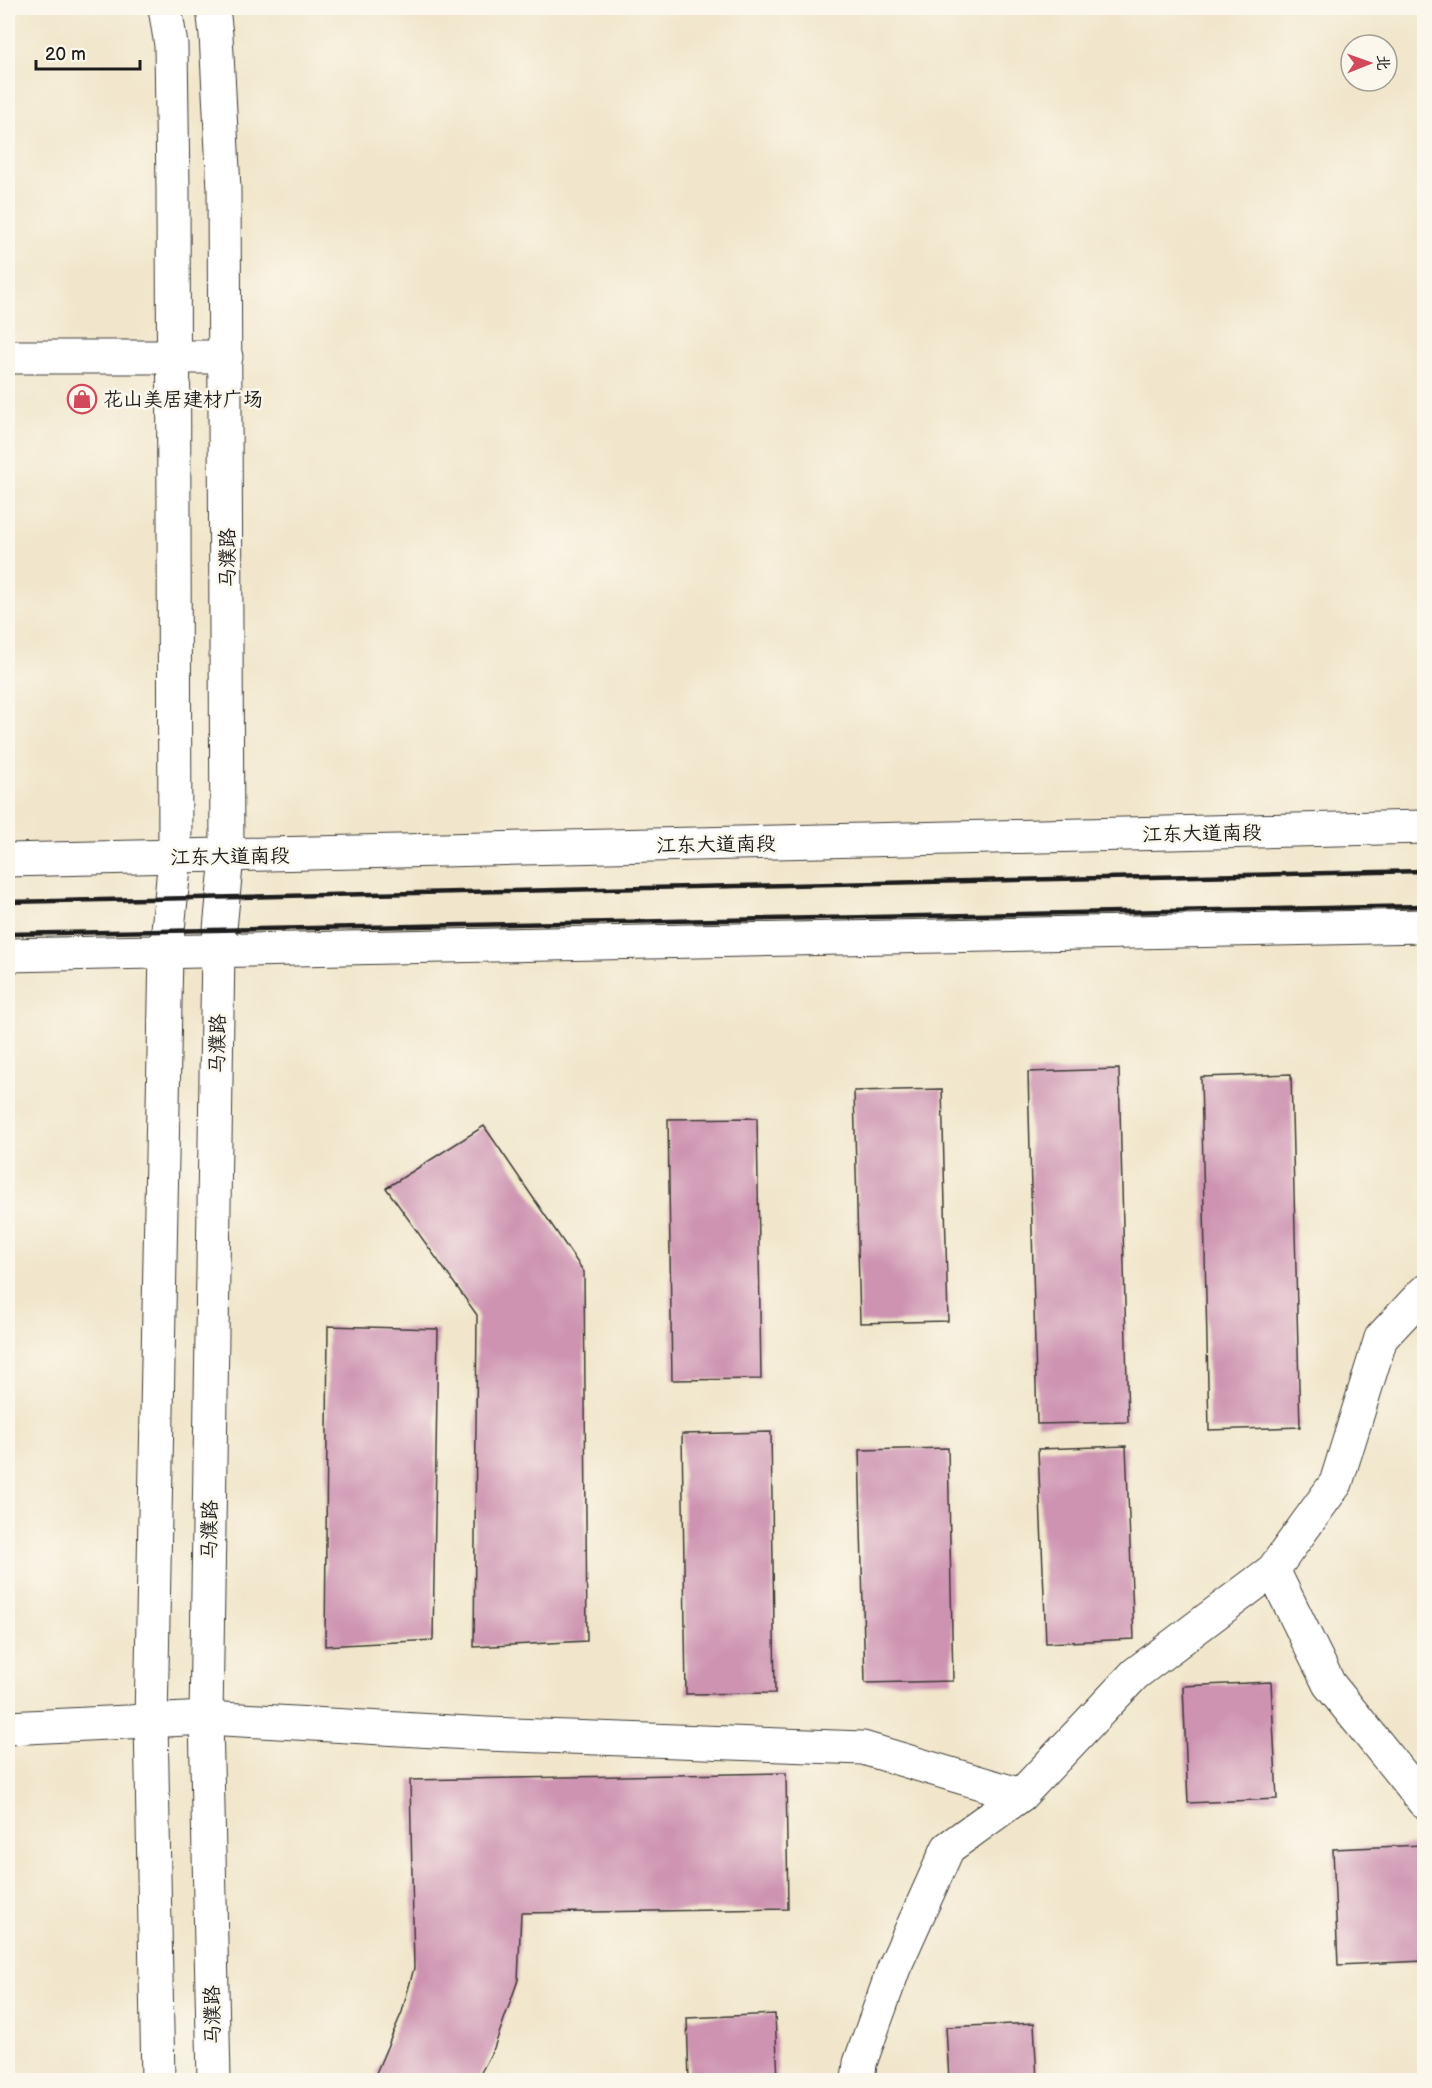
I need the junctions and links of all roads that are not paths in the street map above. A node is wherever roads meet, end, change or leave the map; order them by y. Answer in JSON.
{"nodes":[{"id":1,"x":165,"y":8,"type":"edge"},
{"id":2,"x":213,"y":8,"type":"edge"},
{"id":3,"x":8,"y":357,"type":"edge"},
{"id":4,"x":173,"y":357,"type":"junction"},
{"id":5,"x":226,"y":357,"type":"junction"},
{"id":6,"x":1425,"y":827,"type":"edge"},
{"id":7,"x":227,"y":856,"type":"junction"},
{"id":8,"x":175,"y":857,"type":"junction"},
{"id":9,"x":8,"y":860,"type":"edge"},
{"id":10,"x":1425,"y":926,"type":"edge"},
{"id":11,"x":218,"y":950,"type":"junction"},
{"id":12,"x":166,"y":951,"type":"junction"},
{"id":13,"x":8,"y":955,"type":"edge"},
{"id":14,"x":1425,"y":1292,"type":"edge"},
{"id":15,"x":1273,"y":1570,"type":"junction"},
{"id":16,"x":206,"y":1718,"type":"junction"},
{"id":17,"x":151,"y":1721,"type":"junction"},
{"id":18,"x":8,"y":1728,"type":"edge"},
{"id":19,"x":1021,"y":1795,"type":"junction"},
{"id":20,"x":1425,"y":1802,"type":"edge"},
{"id":21,"x":158,"y":2080,"type":"edge"},
{"id":22,"x":214,"y":2080,"type":"edge"},
{"id":23,"x":858,"y":2080,"type":"edge"}],
"edges":[{"from":1,"to":4,"type":"main road"},
{"from":2,"to":5,"type":"main road","name":"马濮路"},
{"from":3,"to":4,"type":"main road"},
{"from":4,"to":5,"type":"main road"},
{"from":4,"to":8,"type":"main road"},
{"from":5,"to":7,"type":"main road","name":"马濮路"},
{"from":6,"to":7,"type":"main road","name":"江东大道南段"},
{"from":7,"to":8,"type":"main road","name":"江东大道南段"},
{"from":7,"to":11,"type":"main road","name":"马濮路"},
{"from":8,"to":9,"type":"main road","name":"江东大道南段"},
{"from":8,"to":12,"type":"main road"},
{"from":10,"to":11,"type":"main road"},
{"from":11,"to":12,"type":"main road"},
{"from":11,"to":16,"type":"main road","name":"马濮路"},
{"from":12,"to":13,"type":"main road"},
{"from":12,"to":17,"type":"main road"},
{"from":14,"to":15,"type":"main road"},
{"from":15,"to":19,"type":"main road"},
{"from":15,"to":20,"type":"main road"},
{"from":16,"to":17,"type":"main road"},
{"from":16,"to":19,"type":"main road"},
{"from":16,"to":22,"type":"main road","name":"马濮路"},
{"from":17,"to":18,"type":"main road"},
{"from":17,"to":21,"type":"main road"},
{"from":19,"to":23,"type":"main road"}]}
